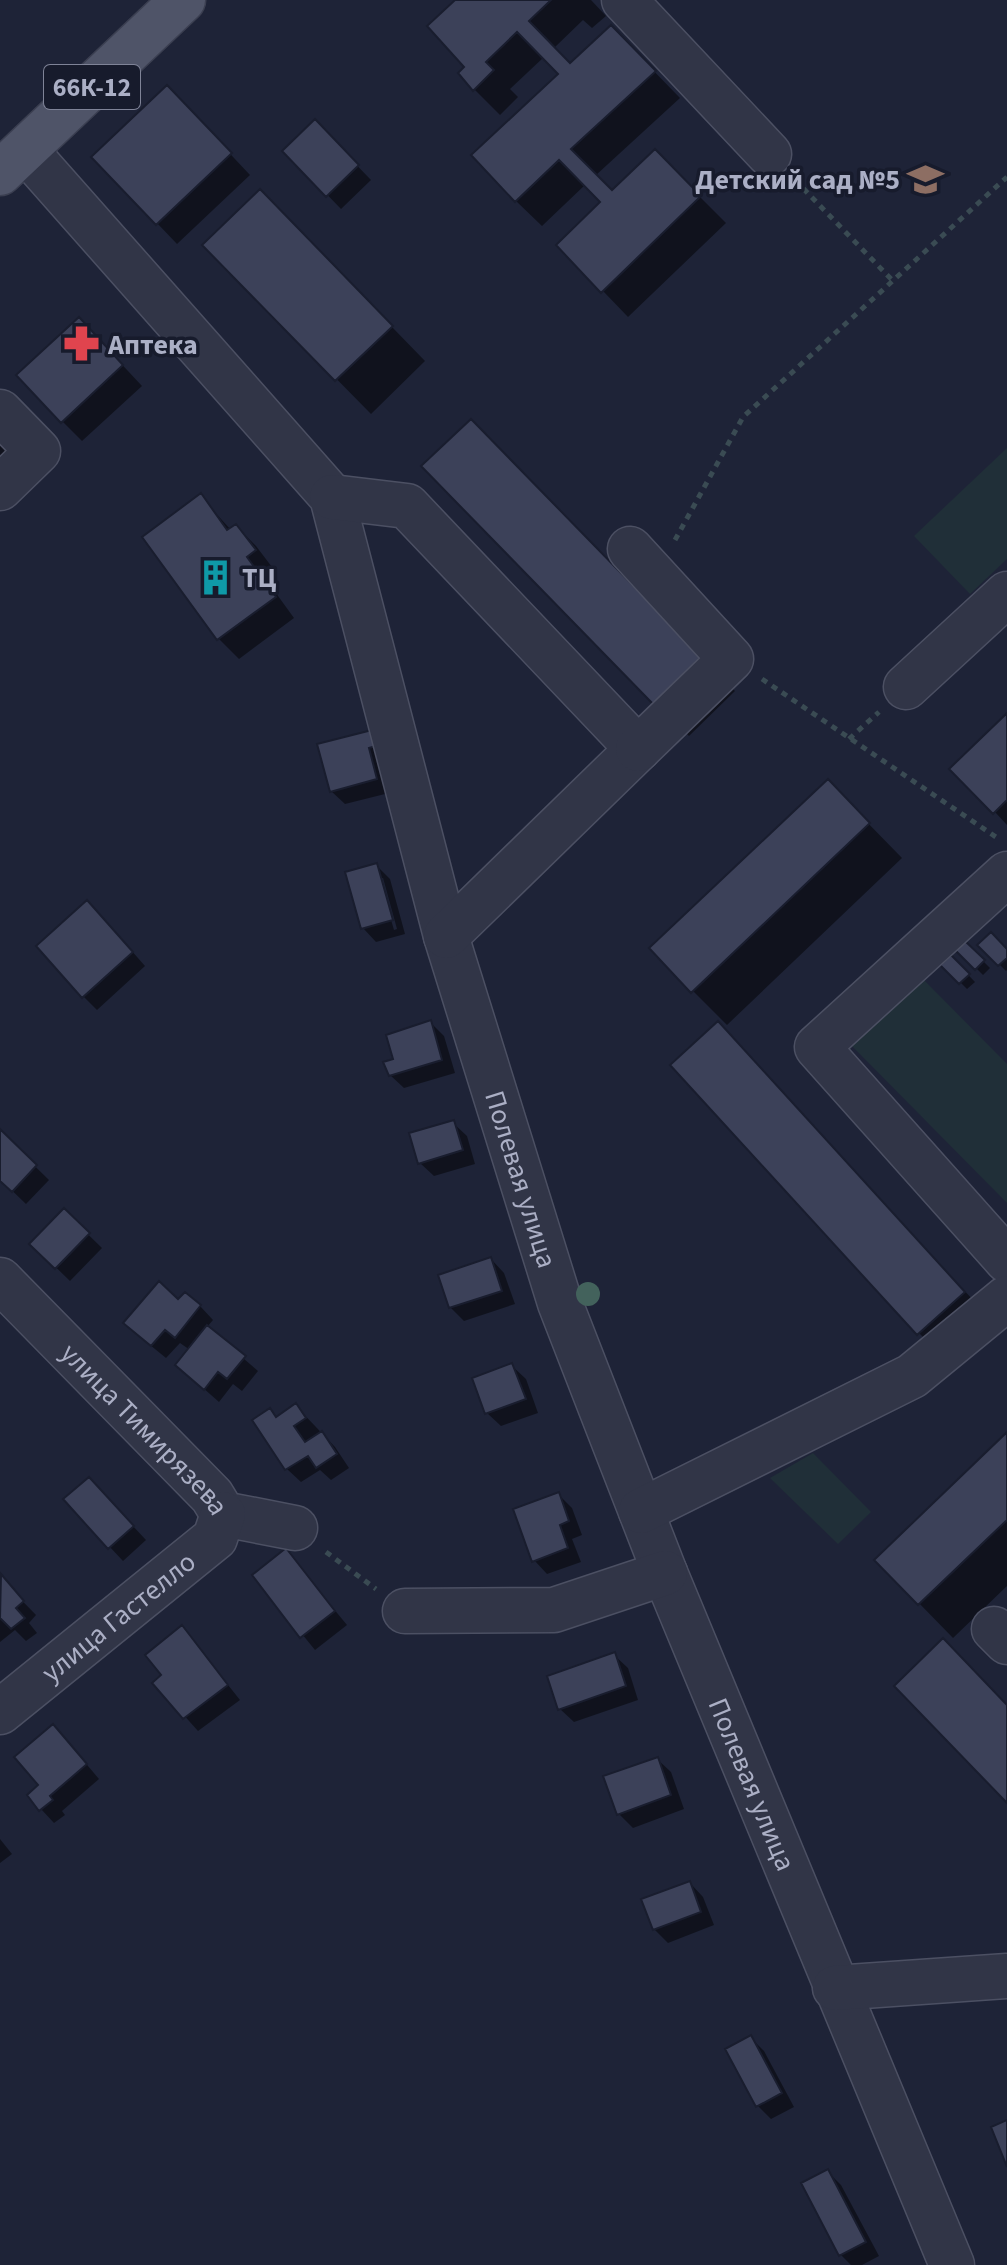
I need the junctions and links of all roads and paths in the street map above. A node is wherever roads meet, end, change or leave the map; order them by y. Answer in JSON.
{"nodes":[{"id":1,"x":183,"y":0,"type":"edge"},
{"id":2,"x":624,"y":0,"type":"edge"},
{"id":3,"x":769,"y":154,"type":"joint"},
{"id":4,"x":13,"y":162,"type":"edge"},
{"id":5,"x":1007,"y":177,"type":"edge"},
{"id":6,"x":893,"y":281,"type":"junction"},
{"id":7,"x":0,"y":412,"type":"edge"},
{"id":8,"x":0,"y":488,"type":"edge"},
{"id":9,"x":332,"y":497,"type":"junction"},
{"id":10,"x":642,"y":562,"type":"joint"},
{"id":11,"x":1007,"y":594,"type":"edge"},
{"id":12,"x":731,"y":659,"type":"junction"},
{"id":13,"x":906,"y":687,"type":"dead end"},
{"id":14,"x":638,"y":749,"type":"junction"},
{"id":15,"x":1007,"y":845,"type":"edge"},
{"id":16,"x":1007,"y":874,"type":"edge"},
{"id":17,"x":446,"y":936,"type":"junction"},
{"id":18,"x":1007,"y":1260,"type":"edge"},
{"id":19,"x":0,"y":1280,"type":"edge"},
{"id":20,"x":1007,"y":1298,"type":"edge"},
{"id":21,"x":641,"y":1511,"type":"junction"},
{"id":22,"x":223,"y":1514,"type":"junction"},
{"id":23,"x":295,"y":1528,"type":"joint"},
{"id":24,"x":665,"y":1573,"type":"junction"},
{"id":25,"x":405,"y":1611,"type":"joint"},
{"id":26,"x":0,"y":1712,"type":"edge"},
{"id":27,"x":1007,"y":1976,"type":"edge"},
{"id":28,"x":835,"y":1988,"type":"junction"},
{"id":29,"x":952,"y":2265,"type":"edge"}],
"edges":[{"from":1,"to":4,"type":"main road","number":"66К-12"},
{"from":2,"to":3,"type":"street"},
{"from":3,"to":6,"type":"path"},
{"from":4,"to":9,"type":"street","name":"Полевая улица"},
{"from":5,"to":6,"type":"path"},
{"from":6,"to":10,"type":"path"},
{"from":7,"to":8,"type":"street"},
{"from":9,"to":14,"type":"street"},
{"from":9,"to":17,"type":"street","name":"Полевая улица"},
{"from":10,"to":12,"type":"street"},
{"from":11,"to":13,"type":"street"},
{"from":12,"to":14,"type":"street"},
{"from":12,"to":15,"type":"path"},
{"from":14,"to":17,"type":"street"},
{"from":16,"to":18,"type":"street"},
{"from":17,"to":21,"type":"street","name":"Полевая улица"},
{"from":19,"to":22,"type":"street","name":"улица Тимирязева"},
{"from":20,"to":21,"type":"street"},
{"from":21,"to":24,"type":"street","name":"Полевая улица"},
{"from":22,"to":23,"type":"street","name":"улица Тимирязева"},
{"from":22,"to":26,"type":"street","name":"улица Гастелло"},
{"from":23,"to":25,"type":"path"},
{"from":24,"to":25,"type":"street"},
{"from":24,"to":28,"type":"street","name":"Полевая улица"},
{"from":27,"to":28,"type":"street"},
{"from":28,"to":29,"type":"street","name":"Полевая улица"}]}
